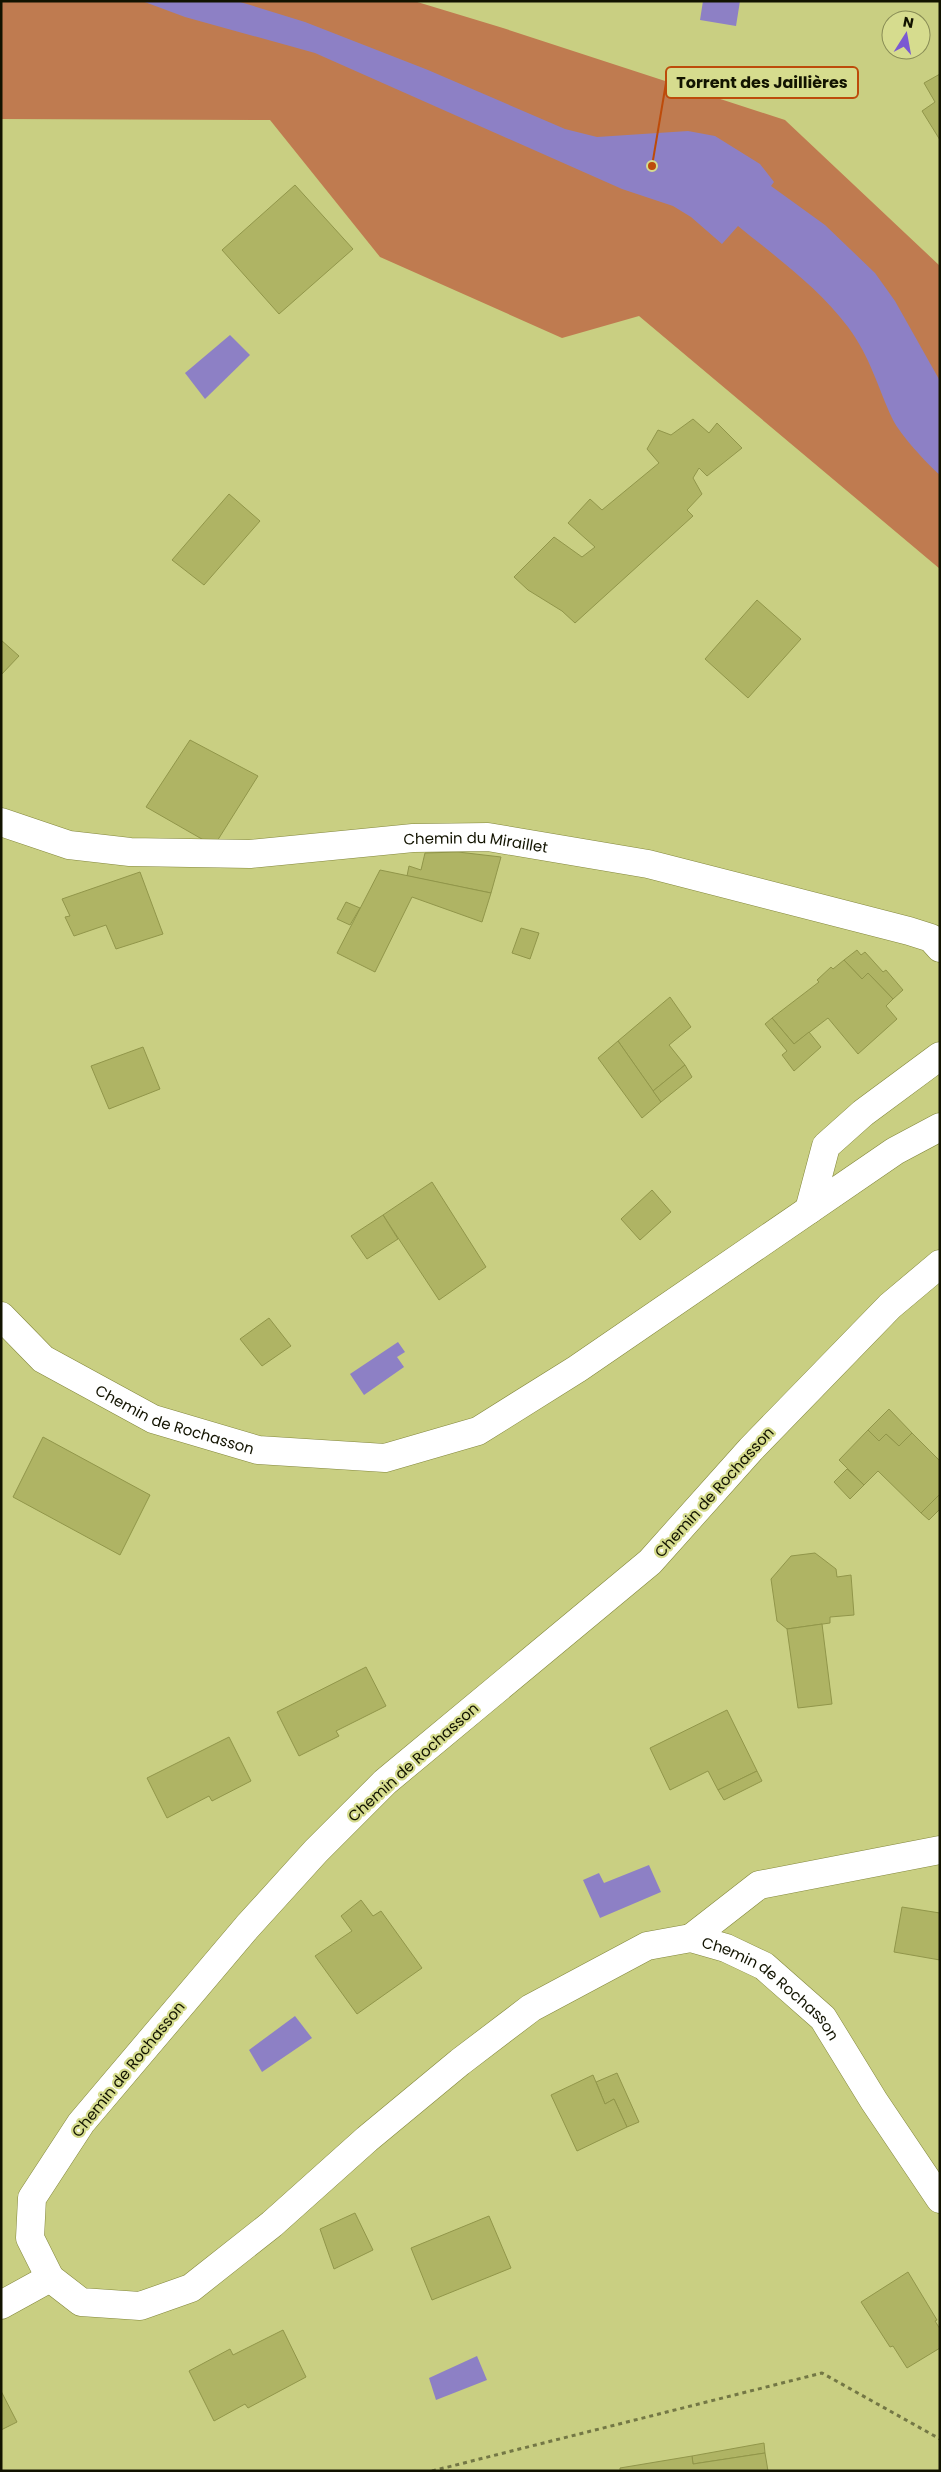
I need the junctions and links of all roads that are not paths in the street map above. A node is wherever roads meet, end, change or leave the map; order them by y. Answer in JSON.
{"nodes":[{"id":1,"x":1,"y":822,"type":"edge"},
{"id":2,"x":940,"y":948,"type":"edge"},
{"id":3,"x":940,"y":1056,"type":"edge"},
{"id":4,"x":940,"y":1127,"type":"edge"},
{"id":5,"x":809,"y":1210,"type":"junction"},
{"id":6,"x":940,"y":1264,"type":"edge"},
{"id":7,"x":1,"y":1316,"type":"edge"},
{"id":8,"x":940,"y":1850,"type":"edge"},
{"id":9,"x":691,"y":1938,"type":"junction"},
{"id":10,"x":940,"y":2198,"type":"edge"},
{"id":11,"x":50,"y":2278,"type":"junction"},
{"id":12,"x":1,"y":2305,"type":"edge"}],
"edges":[{"from":1,"to":2,"type":"street","name":"Chemin du Miraillet"},
{"from":3,"to":5,"type":"street"},
{"from":4,"to":5,"type":"street","name":"Chemin de Rochasson"},
{"from":5,"to":7,"type":"street","name":"Chemin de Rochasson"},
{"from":6,"to":11,"type":"street","name":"Chemin de Rochasson"},
{"from":8,"to":9,"type":"street"},
{"from":9,"to":10,"type":"street","name":"Chemin de Rochasson"},
{"from":9,"to":11,"type":"street","name":"Chemin de Rochasson"},
{"from":11,"to":12,"type":"street"}]}
